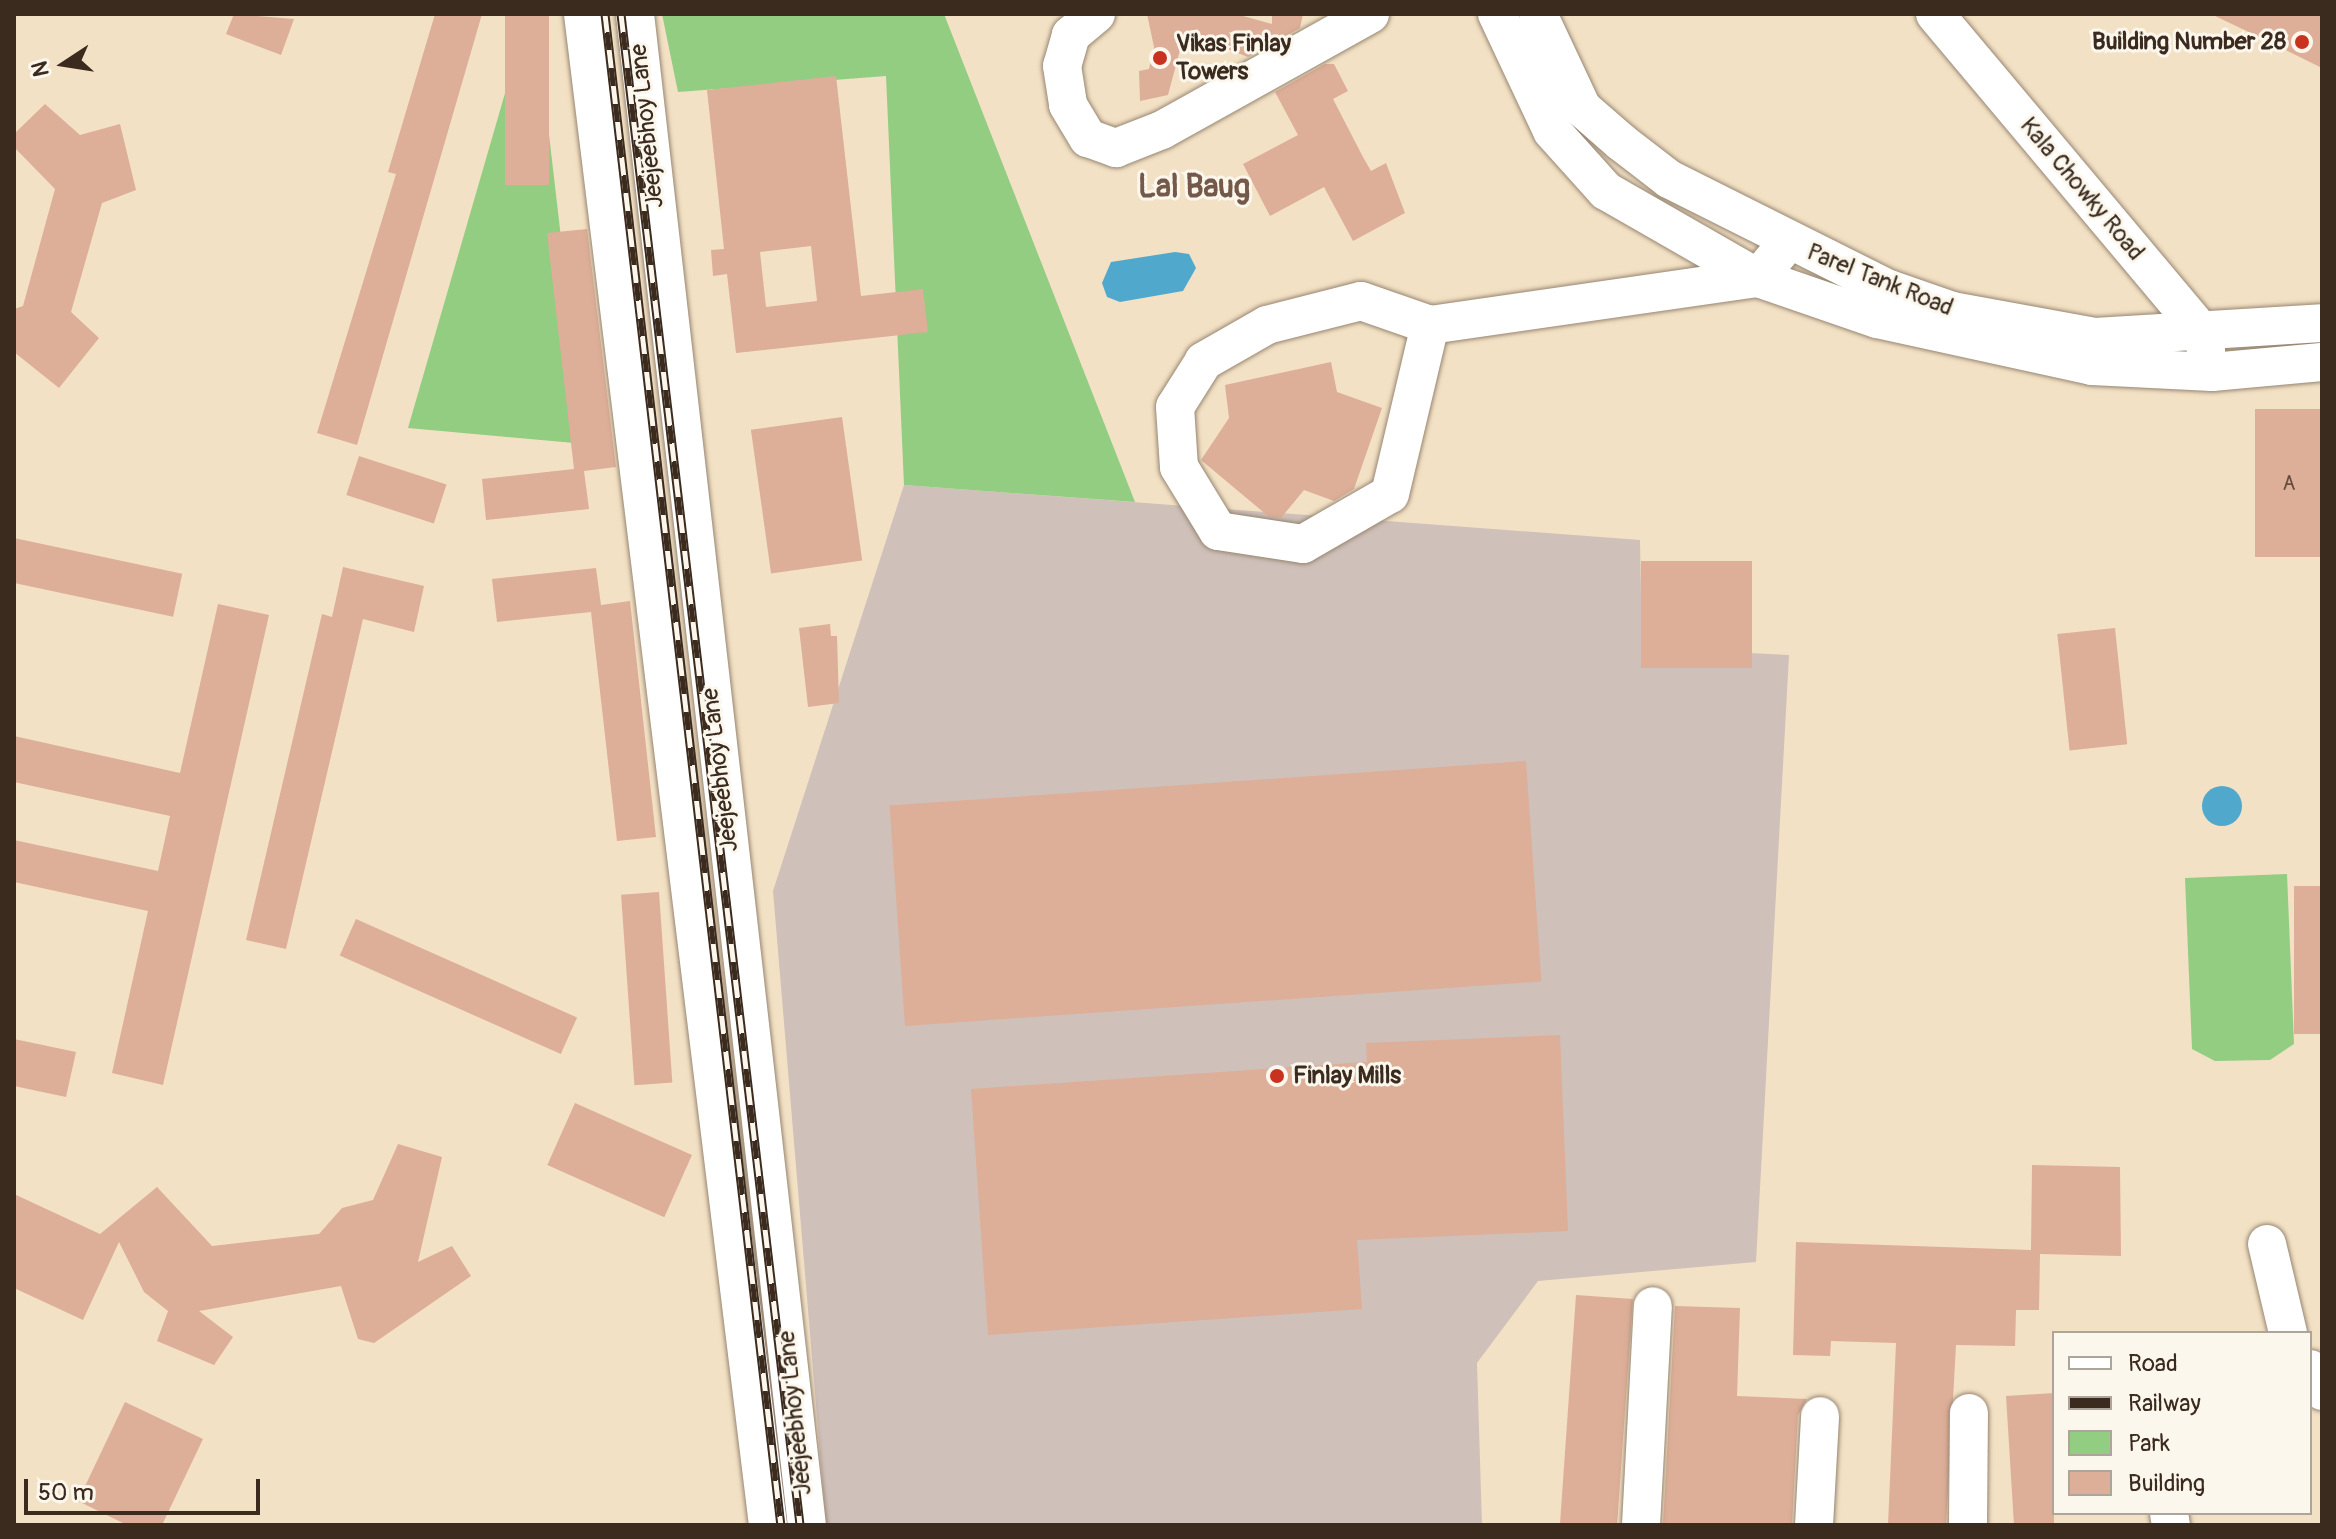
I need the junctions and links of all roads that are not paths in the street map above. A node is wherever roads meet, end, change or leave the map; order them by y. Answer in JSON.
{"nodes":[{"id":1,"x":583,"y":14,"type":"edge"},
{"id":2,"x":635,"y":14,"type":"edge"},
{"id":3,"x":1096,"y":14,"type":"edge"},
{"id":4,"x":1370,"y":14,"type":"edge"},
{"id":5,"x":1497,"y":14,"type":"edge"},
{"id":6,"x":1538,"y":14,"type":"edge"},
{"id":7,"x":1935,"y":14,"type":"edge"},
{"id":8,"x":654,"y":184,"type":"junction"},
{"id":9,"x":605,"y":189,"type":"junction"},
{"id":10,"x":1787,"y":243,"type":"junction"},
{"id":11,"x":1758,"y":278,"type":"junction"},
{"id":12,"x":1883,"y":304,"type":"junction"},
{"id":13,"x":2322,"y":323,"type":"edge"},
{"id":14,"x":1430,"y":325,"type":"junction"},
{"id":15,"x":2201,"y":331,"type":"junction"},
{"id":16,"x":2322,"y":362,"type":"edge"},
{"id":17,"x":2212,"y":372,"type":"junction"},
{"id":18,"x":746,"y":992,"type":"junction"},
{"id":19,"x":703,"y":997,"type":"junction"},
{"id":20,"x":2267,"y":1244,"type":"dead end"},
{"id":21,"x":1653,"y":1306,"type":"dead end"},
{"id":22,"x":2288,"y":1331,"type":"edge"},
{"id":23,"x":1969,"y":1413,"type":"dead end"},
{"id":24,"x":1820,"y":1416,"type":"dead end"},
{"id":25,"x":768,"y":1525,"type":"edge"},
{"id":26,"x":807,"y":1525,"type":"edge"},
{"id":27,"x":1641,"y":1525,"type":"edge"},
{"id":28,"x":1814,"y":1525,"type":"edge"},
{"id":29,"x":1968,"y":1525,"type":"edge"}],
"edges":[{"from":1,"to":9,"type":"street"},
{"from":2,"to":8,"type":"street","name":"Jeejeebhoy Lane"},
{"from":3,"to":4,"type":"street"},
{"from":5,"to":11,"type":"street"},
{"from":6,"to":10,"type":"street","name":"Parel Tank Road"},
{"from":7,"to":15,"type":"street","name":"Kala Chowky Road"},
{"from":8,"to":9,"type":"street"},
{"from":8,"to":18,"type":"street","name":"Jeejeebhoy Lane"},
{"from":9,"to":19,"type":"street"},
{"from":10,"to":11,"type":"street"},
{"from":10,"to":12,"type":"street","name":"Parel Tank Road"},
{"from":11,"to":12,"type":"street"},
{"from":11,"to":14,"type":"street"},
{"from":12,"to":15,"type":"street","name":"Parel Tank Road"},
{"from":12,"to":17,"type":"street"},
{"from":13,"to":15,"type":"street","name":"Parel Tank Road"},
{"from":14,"to":14,"type":"street"},
{"from":15,"to":17,"type":"street","name":"Kala Chowky Road"},
{"from":16,"to":17,"type":"street"},
{"from":18,"to":19,"type":"street"},
{"from":18,"to":26,"type":"street","name":"Jeejeebhoy Lane"},
{"from":19,"to":25,"type":"street"},
{"from":20,"to":22,"type":"street"},
{"from":21,"to":27,"type":"street"},
{"from":23,"to":29,"type":"street"},
{"from":24,"to":28,"type":"street"}]}
